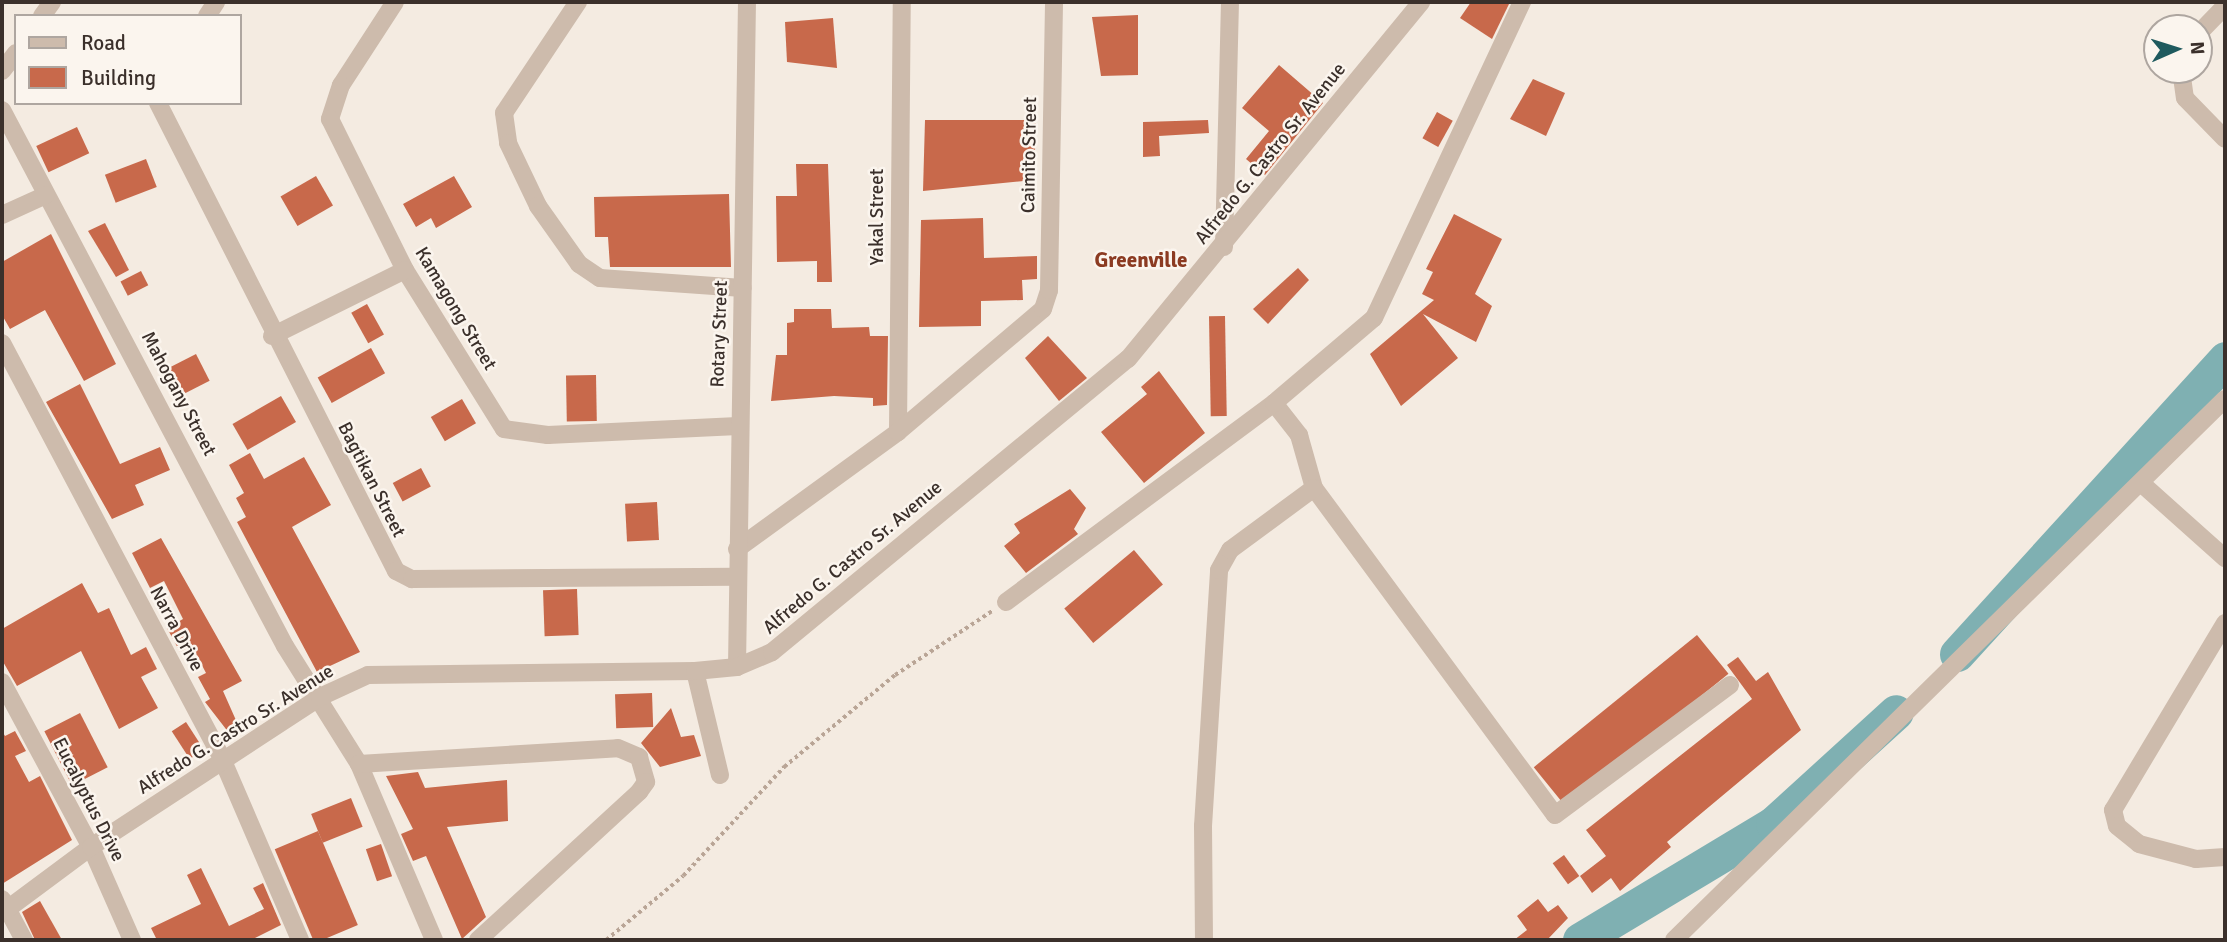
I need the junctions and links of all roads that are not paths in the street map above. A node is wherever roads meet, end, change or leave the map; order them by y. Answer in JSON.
{"nodes":[{"id":1,"x":395,"y":2,"type":"edge"},
{"id":2,"x":578,"y":2,"type":"edge"},
{"id":3,"x":747,"y":2,"type":"edge"},
{"id":4,"x":902,"y":2,"type":"edge"},
{"id":5,"x":1054,"y":2,"type":"edge"},
{"id":6,"x":1230,"y":2,"type":"edge"},
{"id":7,"x":1421,"y":2,"type":"edge"},
{"id":8,"x":1522,"y":2,"type":"edge"},
{"id":9,"x":14,"y":56,"type":"edge"},
{"id":10,"x":2,"y":71,"type":"edge"},
{"id":11,"x":2182,"y":84,"type":"edge"},
{"id":12,"x":159,"y":105,"type":"edge"},
{"id":13,"x":2,"y":110,"type":"edge"},
{"id":14,"x":2225,"y":139,"type":"edge"},
{"id":15,"x":46,"y":195,"type":"junction"},
{"id":16,"x":2,"y":215,"type":"edge"},
{"id":17,"x":1224,"y":247,"type":"junction"},
{"id":18,"x":405,"y":270,"type":"junction"},
{"id":19,"x":743,"y":288,"type":"junction"},
{"id":20,"x":272,"y":336,"type":"junction"},
{"id":21,"x":2,"y":343,"type":"edge"},
{"id":22,"x":2225,"y":399,"type":"edge"},
{"id":23,"x":1274,"y":402,"type":"junction"},
{"id":24,"x":738,"y":426,"type":"junction"},
{"id":25,"x":898,"y":432,"type":"junction"},
{"id":26,"x":2141,"y":483,"type":"junction"},
{"id":27,"x":1314,"y":488,"type":"junction"},
{"id":28,"x":737,"y":549,"type":"junction"},
{"id":29,"x":2225,"y":558,"type":"edge"},
{"id":30,"x":735,"y":577,"type":"junction"},
{"id":31,"x":1006,"y":602,"type":"road end"},
{"id":32,"x":2225,"y":622,"type":"edge"},
{"id":33,"x":737,"y":667,"type":"junction"},
{"id":34,"x":695,"y":671,"type":"junction"},
{"id":35,"x":2,"y":682,"type":"edge"},
{"id":36,"x":1730,"y":685,"type":"dead end"},
{"id":37,"x":320,"y":697,"type":"junction"},
{"id":38,"x":223,"y":761,"type":"junction"},
{"id":39,"x":359,"y":764,"type":"junction"},
{"id":40,"x":720,"y":775,"type":"dead end"},
{"id":41,"x":91,"y":847,"type":"junction"},
{"id":42,"x":2225,"y":856,"type":"edge"},
{"id":43,"x":4,"y":907,"type":"edge"},
{"id":44,"x":24,"y":940,"type":"edge"},
{"id":45,"x":132,"y":940,"type":"edge"},
{"id":46,"x":300,"y":940,"type":"edge"},
{"id":47,"x":434,"y":940,"type":"edge"},
{"id":48,"x":478,"y":940,"type":"edge"},
{"id":49,"x":1204,"y":940,"type":"edge"},
{"id":50,"x":1674,"y":940,"type":"edge"}],
"edges":[{"from":1,"to":18,"type":"street","name":"Kamagong Street"},
{"from":2,"to":19,"type":"street"},
{"from":3,"to":19,"type":"street","name":"Rotary Street"},
{"from":4,"to":25,"type":"street","name":"Yakal Street"},
{"from":5,"to":25,"type":"street","name":"Caimito Street"},
{"from":6,"to":17,"type":"street"},
{"from":7,"to":17,"type":"street","name":"Alfredo G. Castro Sr. Avenue"},
{"from":8,"to":23,"type":"street"},
{"from":9,"to":10,"type":"street"},
{"from":11,"to":14,"type":"street"},
{"from":12,"to":20,"type":"street","name":"Bagtikan Street"},
{"from":13,"to":15,"type":"street","name":"Mahogany Street"},
{"from":15,"to":16,"type":"street"},
{"from":15,"to":37,"type":"street","name":"Mahogany Street"},
{"from":17,"to":33,"type":"street","name":"Alfredo G. Castro Sr. Avenue"},
{"from":18,"to":20,"type":"street"},
{"from":18,"to":24,"type":"street","name":"Kamagong Street"},
{"from":19,"to":24,"type":"street","name":"Rotary Street"},
{"from":20,"to":30,"type":"street","name":"Bagtikan Street"},
{"from":21,"to":38,"type":"street","name":"Narra Drive"},
{"from":22,"to":26,"type":"street"},
{"from":23,"to":27,"type":"street"},
{"from":23,"to":31,"type":"street"},
{"from":24,"to":28,"type":"street","name":"Rotary Street"},
{"from":25,"to":28,"type":"street"},
{"from":26,"to":29,"type":"street"},
{"from":26,"to":50,"type":"street"},
{"from":27,"to":36,"type":"street"},
{"from":27,"to":49,"type":"street"},
{"from":28,"to":30,"type":"street","name":"Rotary Street"},
{"from":30,"to":33,"type":"street","name":"Rotary Street"},
{"from":32,"to":42,"type":"street"},
{"from":33,"to":34,"type":"street","name":"Alfredo G. Castro Sr. Avenue"},
{"from":34,"to":37,"type":"street","name":"Alfredo G. Castro Sr. Avenue"},
{"from":34,"to":40,"type":"street"},
{"from":35,"to":41,"type":"street","name":"Eucalyptus Drive"},
{"from":37,"to":38,"type":"street","name":"Alfredo G. Castro Sr. Avenue"},
{"from":37,"to":39,"type":"street","name":"Mahogany Street"},
{"from":38,"to":41,"type":"street","name":"Alfredo G. Castro Sr. Avenue"},
{"from":38,"to":46,"type":"street","name":"Narra Drive"},
{"from":39,"to":47,"type":"street","name":"Mahogany Street"},
{"from":39,"to":48,"type":"street"},
{"from":41,"to":43,"type":"street","name":"Alfredo G. Castro Sr. Avenue"},
{"from":41,"to":45,"type":"street","name":"Eucalyptus Drive"},
{"from":43,"to":44,"type":"street"}]}
